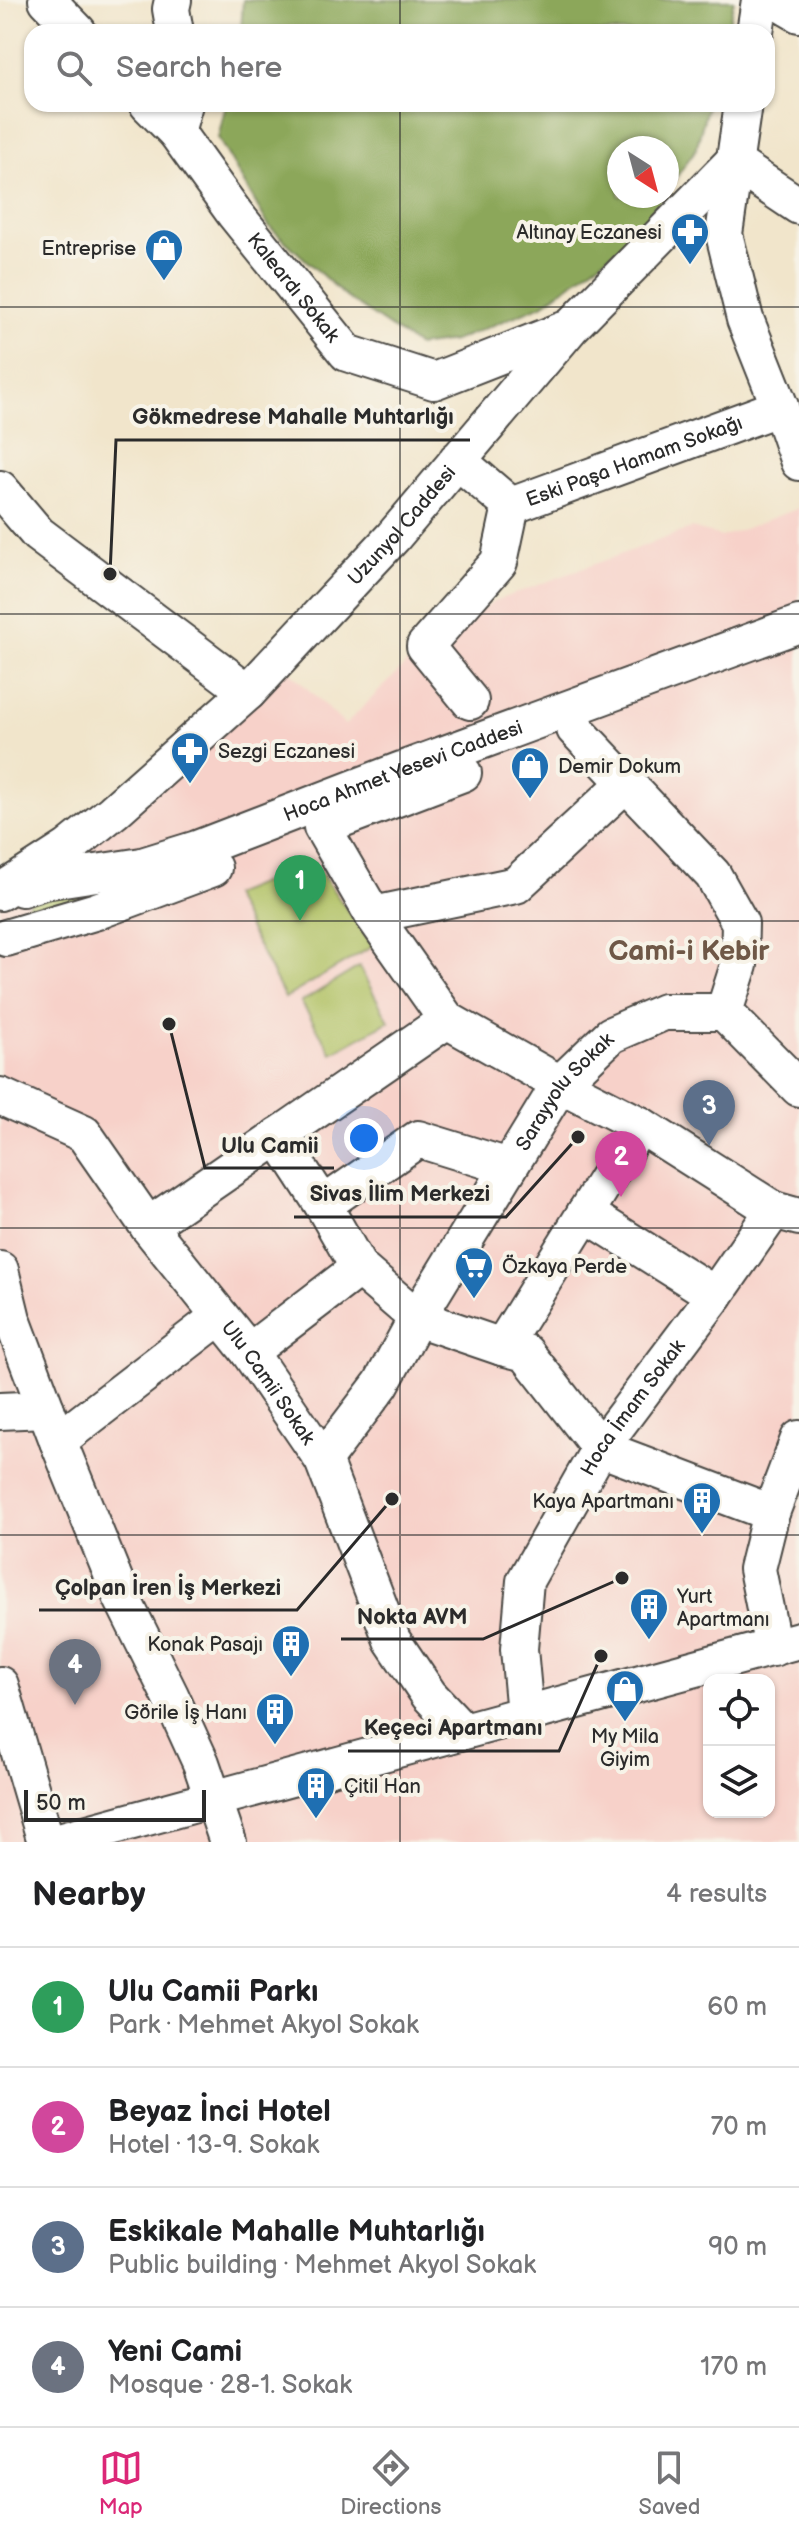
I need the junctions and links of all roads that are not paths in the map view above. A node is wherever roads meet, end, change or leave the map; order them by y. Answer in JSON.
{"nodes":[{"id":1,"x":47,"y":0,"type":"edge"},
{"id":2,"x":173,"y":0,"type":"edge"},
{"id":3,"x":760,"y":0,"type":"edge"},
{"id":4,"x":775,"y":0,"type":"edge"},
{"id":5,"x":799,"y":14,"type":"edge"},
{"id":6,"x":70,"y":24,"type":"edge"},
{"id":7,"x":174,"y":24,"type":"edge"},
{"id":8,"x":756,"y":24,"type":"edge"},
{"id":9,"x":742,"y":112,"type":"edge"},
{"id":10,"x":180,"y":118,"type":"edge"},
{"id":11,"x":733,"y":162,"type":"junction"},
{"id":12,"x":799,"y":206,"type":"edge"},
{"id":13,"x":570,"y":328,"type":"junction"},
{"id":14,"x":780,"y":407,"type":"junction"},
{"id":15,"x":457,"y":460,"type":"junction"},
{"id":16,"x":799,"y":462,"type":"edge"},
{"id":17,"x":0,"y":489,"type":"edge"},
{"id":18,"x":511,"y":506,"type":"junction"},
{"id":19,"x":799,"y":624,"type":"edge"},
{"id":20,"x":799,"y":646,"type":"edge"},
{"id":21,"x":248,"y":692,"type":"junction"},
{"id":22,"x":470,"y":701,"type":"dead end"},
{"id":23,"x":575,"y":729,"type":"junction"},
{"id":24,"x":626,"y":783,"type":"junction"},
{"id":25,"x":113,"y":812,"type":"junction"},
{"id":26,"x":322,"y":827,"type":"junction"},
{"id":27,"x":142,"y":866,"type":"junction"},
{"id":28,"x":0,"y":894,"type":"edge"},
{"id":29,"x":373,"y":915,"type":"junction"},
{"id":30,"x":2,"y":936,"type":"edge"},
{"id":31,"x":724,"y":1012,"type":"junction"},
{"id":32,"x":447,"y":1020,"type":"junction"},
{"id":33,"x":560,"y":1084,"type":"junction"},
{"id":34,"x":799,"y":1088,"type":"edge"},
{"id":35,"x":0,"y":1096,"type":"edge"},
{"id":36,"x":640,"y":1125,"type":"junction"},
{"id":37,"x":278,"y":1136,"type":"junction"},
{"id":38,"x":509,"y":1167,"type":"junction"},
{"id":39,"x":323,"y":1205,"type":"junction"},
{"id":40,"x":585,"y":1213,"type":"junction"},
{"id":41,"x":787,"y":1214,"type":"edge"},
{"id":42,"x":148,"y":1226,"type":"junction"},
{"id":43,"x":359,"y":1268,"type":"junction"},
{"id":44,"x":0,"y":1270,"type":"edge"},
{"id":45,"x":715,"y":1295,"type":"junction"},
{"id":46,"x":6,"y":1316,"type":"edge"},
{"id":47,"x":220,"y":1316,"type":"junction"},
{"id":48,"x":417,"y":1318,"type":"junction"},
{"id":49,"x":502,"y":1347,"type":"junction"},
{"id":50,"x":249,"y":1352,"type":"junction"},
{"id":51,"x":0,"y":1411,"type":"edge"},
{"id":52,"x":52,"y":1425,"type":"junction"},
{"id":53,"x":799,"y":1439,"type":"edge"},
{"id":54,"x":600,"y":1448,"type":"junction"},
{"id":55,"x":323,"y":1460,"type":"junction"},
{"id":56,"x":771,"y":1513,"type":"junction"},
{"id":57,"x":786,"y":1644,"type":"edge"},
{"id":58,"x":0,"y":1685,"type":"edge"},
{"id":59,"x":525,"y":1714,"type":"junction"},
{"id":60,"x":463,"y":1731,"type":"junction"},
{"id":61,"x":8,"y":1738,"type":"edge"},
{"id":62,"x":212,"y":1798,"type":"junction"},
{"id":63,"x":46,"y":1842,"type":"edge"},
{"id":64,"x":55,"y":1842,"type":"edge"},
{"id":65,"x":228,"y":1842,"type":"edge"}],
"edges":[{"from":1,"to":6,"type":"street"},
{"from":2,"to":7,"type":"street"},
{"from":3,"to":8,"type":"street"},
{"from":4,"to":5,"type":"street"},
{"from":9,"to":11,"type":"street"},
{"from":10,"to":13,"type":"street","name":"Kaleardı Sokak"},
{"from":11,"to":12,"type":"street"},
{"from":11,"to":13,"type":"street","name":"Uzunyol Caddesi"},
{"from":11,"to":14,"type":"street"},
{"from":13,"to":15,"type":"street","name":"Uzunyol Caddesi"},
{"from":14,"to":16,"type":"street"},
{"from":14,"to":18,"type":"street","name":"Eski Paşa Hamam Sokağı"},
{"from":15,"to":18,"type":"street","name":"Eski Paşa Hamam Sokağı"},
{"from":15,"to":21,"type":"street","name":"Uzunyol Caddesi"},
{"from":17,"to":21,"type":"street"},
{"from":18,"to":22,"type":"street"},
{"from":19,"to":27,"type":"street","name":"Hoca Ahmet Yesevi Caddesi"},
{"from":20,"to":23,"type":"street","name":"Hoca Ahmet Yesevi Caddesi"},
{"from":21,"to":25,"type":"street","name":"Uzunyol Caddesi"},
{"from":23,"to":24,"type":"street"},
{"from":23,"to":26,"type":"street","name":"Hoca Ahmet Yesevi Caddesi"},
{"from":24,"to":29,"type":"street"},
{"from":24,"to":31,"type":"street"},
{"from":25,"to":27,"type":"street"},
{"from":25,"to":28,"type":"street","name":"Uzunyol Caddesi"},
{"from":26,"to":29,"type":"street"},
{"from":26,"to":30,"type":"street","name":"Hoca Ahmet Yesevi Caddesi"},
{"from":27,"to":28,"type":"street","name":"Hoca Ahmet Yesevi Caddesi"},
{"from":29,"to":32,"type":"street"},
{"from":31,"to":33,"type":"street","name":"Sarayyolu Sokak"},
{"from":31,"to":34,"type":"street"},
{"from":32,"to":33,"type":"street"},
{"from":32,"to":37,"type":"street"},
{"from":33,"to":36,"type":"street"},
{"from":33,"to":38,"type":"street","name":"Sarayyolu Sokak"},
{"from":35,"to":42,"type":"street","name":"Ulu Camii Sokak"},
{"from":36,"to":40,"type":"street"},
{"from":36,"to":41,"type":"street"},
{"from":37,"to":39,"type":"street"},
{"from":37,"to":42,"type":"street"},
{"from":38,"to":39,"type":"street"},
{"from":38,"to":48,"type":"street","name":"Sarayyolu Sokak"},
{"from":39,"to":43,"type":"street"},
{"from":40,"to":45,"type":"street"},
{"from":40,"to":49,"type":"street"},
{"from":41,"to":45,"type":"street","name":"Hoca İmam Sokak"},
{"from":42,"to":47,"type":"street","name":"Ulu Camii Sokak"},
{"from":43,"to":48,"type":"street"},
{"from":43,"to":50,"type":"street"},
{"from":44,"to":46,"type":"street"},
{"from":45,"to":54,"type":"street","name":"Hoca İmam Sokak"},
{"from":46,"to":52,"type":"street"},
{"from":47,"to":50,"type":"street","name":"Ulu Camii Sokak"},
{"from":47,"to":52,"type":"street"},
{"from":48,"to":49,"type":"street"},
{"from":48,"to":55,"type":"street","name":"Sarayyolu Sokak"},
{"from":49,"to":54,"type":"street"},
{"from":50,"to":55,"type":"street","name":"Ulu Camii Sokak"},
{"from":51,"to":52,"type":"street"},
{"from":52,"to":62,"type":"street"},
{"from":53,"to":56,"type":"street"},
{"from":54,"to":56,"type":"street"},
{"from":54,"to":59,"type":"street","name":"Hoca İmam Sokak"},
{"from":55,"to":60,"type":"street","name":"Ulu Camii Sokak"},
{"from":56,"to":57,"type":"street"},
{"from":57,"to":59,"type":"street"},
{"from":58,"to":61,"type":"street"},
{"from":59,"to":60,"type":"street"},
{"from":60,"to":62,"type":"street"},
{"from":61,"to":63,"type":"street"},
{"from":62,"to":64,"type":"street"},
{"from":62,"to":65,"type":"street"}]}
